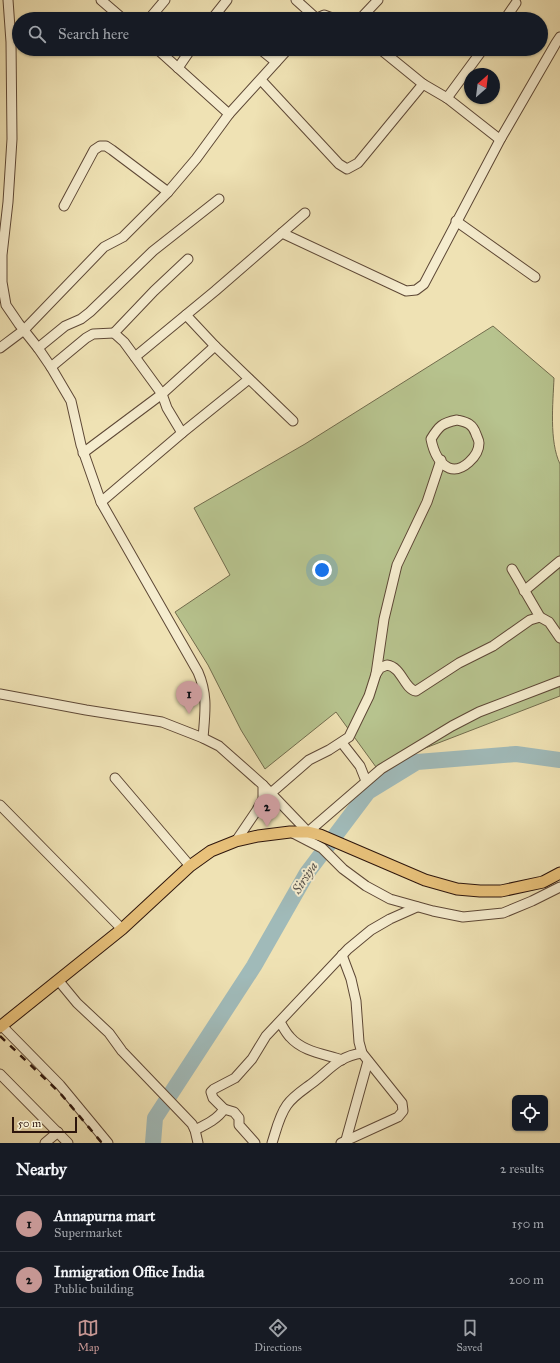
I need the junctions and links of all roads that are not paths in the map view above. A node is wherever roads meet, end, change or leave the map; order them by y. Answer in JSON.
{"nodes":[{"id":1,"x":8,"y":0,"type":"edge"},
{"id":2,"x":101,"y":0,"type":"edge"},
{"id":3,"x":165,"y":0,"type":"edge"},
{"id":4,"x":227,"y":0,"type":"edge"},
{"id":5,"x":296,"y":0,"type":"edge"},
{"id":6,"x":378,"y":0,"type":"edge"},
{"id":7,"x":516,"y":3,"type":"dead end"},
{"id":8,"x":115,"y":12,"type":"edge"},
{"id":9,"x":155,"y":12,"type":"edge"},
{"id":10,"x":220,"y":12,"type":"edge"},
{"id":11,"x":309,"y":12,"type":"edge"},
{"id":12,"x":367,"y":12,"type":"edge"},
{"id":13,"x":510,"y":12,"type":"edge"},
{"id":14,"x":560,"y":38,"type":"edge"},
{"id":15,"x":165,"y":56,"type":"edge"},
{"id":16,"x":186,"y":56,"type":"edge"},
{"id":17,"x":269,"y":56,"type":"edge"},
{"id":18,"x":282,"y":56,"type":"edge"},
{"id":19,"x":389,"y":56,"type":"edge"},
{"id":20,"x":478,"y":56,"type":"edge"},
{"id":21,"x":548,"y":56,"type":"edge"},
{"id":22,"x":548,"y":56,"type":"edge"},
{"id":23,"x":276,"y":62,"type":"junction"},
{"id":24,"x":178,"y":68,"type":"junction"},
{"id":25,"x":261,"y":80,"type":"junction"},
{"id":26,"x":423,"y":84,"type":"junction"},
{"id":27,"x":447,"y":98,"type":"junction"},
{"id":28,"x":229,"y":114,"type":"junction"},
{"id":29,"x":501,"y":138,"type":"junction"},
{"id":30,"x":168,"y":192,"type":"junction"},
{"id":31,"x":0,"y":194,"type":"edge"},
{"id":32,"x":219,"y":198,"type":"dead end"},
{"id":33,"x":8,"y":202,"type":"junction"},
{"id":34,"x":64,"y":206,"type":"dead end"},
{"id":35,"x":305,"y":213,"type":"dead end"},
{"id":36,"x":456,"y":221,"type":"junction"},
{"id":37,"x":282,"y":232,"type":"junction"},
{"id":38,"x":188,"y":259,"type":"dead end"},
{"id":39,"x":534,"y":277,"type":"dead end"},
{"id":40,"x":186,"y":315,"type":"junction"},
{"id":41,"x":24,"y":330,"type":"junction"},
{"id":42,"x":114,"y":333,"type":"junction"},
{"id":43,"x":215,"y":346,"type":"junction"},
{"id":44,"x":0,"y":348,"type":"edge"},
{"id":45,"x":38,"y":348,"type":"junction"},
{"id":46,"x":135,"y":357,"type":"junction"},
{"id":47,"x":51,"y":367,"type":"junction"},
{"id":48,"x":249,"y":379,"type":"junction"},
{"id":49,"x":162,"y":394,"type":"junction"},
{"id":50,"x":293,"y":422,"type":"dead end"},
{"id":51,"x":182,"y":433,"type":"junction"},
{"id":52,"x":83,"y":453,"type":"junction"},
{"id":53,"x":441,"y":460,"type":"junction"},
{"id":54,"x":101,"y":502,"type":"junction"},
{"id":55,"x":560,"y":561,"type":"edge"},
{"id":56,"x":512,"y":569,"type":"dead end"},
{"id":57,"x":524,"y":591,"type":"junction"},
{"id":58,"x":540,"y":617,"type":"junction"},
{"id":59,"x":560,"y":638,"type":"edge"},
{"id":60,"x":376,"y":674,"type":"junction"},
{"id":61,"x":560,"y":681,"type":"edge"},
{"id":62,"x":0,"y":694,"type":"edge"},
{"id":63,"x":203,"y":738,"type":"junction"},
{"id":64,"x":342,"y":743,"type":"junction"},
{"id":65,"x":115,"y":778,"type":"dead end"},
{"id":66,"x":366,"y":781,"type":"junction"},
{"id":67,"x":263,"y":785,"type":"junction"},
{"id":68,"x":271,"y":793,"type":"junction"},
{"id":69,"x":0,"y":805,"type":"edge"},
{"id":70,"x":290,"y":832,"type":"junction"},
{"id":71,"x":308,"y":832,"type":"junction"},
{"id":72,"x":236,"y":841,"type":"junction"},
{"id":73,"x":190,"y":866,"type":"junction"},
{"id":74,"x":560,"y":873,"type":"edge"},
{"id":75,"x":560,"y":887,"type":"edge"},
{"id":76,"x":418,"y":907,"type":"junction"},
{"id":77,"x":122,"y":929,"type":"junction"},
{"id":78,"x":342,"y":955,"type":"junction"},
{"id":79,"x":58,"y":980,"type":"junction"},
{"id":80,"x":280,"y":1022,"type":"junction"},
{"id":81,"x":1,"y":1027,"type":"edge"},
{"id":82,"x":365,"y":1057,"type":"junction"},
{"id":83,"x":342,"y":1060,"type":"junction"},
{"id":84,"x":0,"y":1074,"type":"edge"},
{"id":85,"x":224,"y":1109,"type":"junction"},
{"id":86,"x":194,"y":1127,"type":"junction"},
{"id":87,"x":58,"y":1132,"type":"junction"},
{"id":88,"x":344,"y":1142,"type":"edge"},
{"id":89,"x":45,"y":1143,"type":"edge"},
{"id":90,"x":68,"y":1143,"type":"edge"},
{"id":91,"x":108,"y":1143,"type":"edge"},
{"id":92,"x":198,"y":1143,"type":"edge"},
{"id":93,"x":254,"y":1143,"type":"edge"},
{"id":94,"x":272,"y":1143,"type":"edge"}],
"edges":[{"from":1,"to":33,"type":"street"},
{"from":2,"to":8,"type":"street"},
{"from":3,"to":9,"type":"street"},
{"from":4,"to":10,"type":"street"},
{"from":5,"to":11,"type":"street"},
{"from":6,"to":12,"type":"street"},
{"from":7,"to":13,"type":"street"},
{"from":14,"to":22,"type":"street"},
{"from":15,"to":24,"type":"street"},
{"from":16,"to":24,"type":"street"},
{"from":17,"to":23,"type":"street"},
{"from":18,"to":23,"type":"street"},
{"from":19,"to":26,"type":"street"},
{"from":20,"to":27,"type":"street"},
{"from":21,"to":29,"type":"street"},
{"from":23,"to":25,"type":"street"},
{"from":24,"to":28,"type":"street"},
{"from":25,"to":26,"type":"street"},
{"from":25,"to":28,"type":"street"},
{"from":26,"to":27,"type":"street"},
{"from":27,"to":29,"type":"street"},
{"from":28,"to":30,"type":"street"},
{"from":29,"to":36,"type":"street"},
{"from":30,"to":34,"type":"street"},
{"from":30,"to":41,"type":"street"},
{"from":31,"to":33,"type":"street"},
{"from":32,"to":45,"type":"street"},
{"from":33,"to":41,"type":"street"},
{"from":35,"to":37,"type":"street"},
{"from":36,"to":37,"type":"street"},
{"from":36,"to":39,"type":"street"},
{"from":37,"to":40,"type":"street"},
{"from":38,"to":42,"type":"street"},
{"from":40,"to":43,"type":"street"},
{"from":40,"to":46,"type":"street"},
{"from":41,"to":44,"type":"street"},
{"from":41,"to":45,"type":"street"},
{"from":42,"to":46,"type":"street"},
{"from":42,"to":47,"type":"street"},
{"from":43,"to":48,"type":"street"},
{"from":43,"to":49,"type":"street"},
{"from":45,"to":47,"type":"street"},
{"from":46,"to":49,"type":"street"},
{"from":47,"to":52,"type":"street"},
{"from":48,"to":50,"type":"street"},
{"from":48,"to":51,"type":"street"},
{"from":49,"to":51,"type":"street"},
{"from":49,"to":52,"type":"street"},
{"from":51,"to":54,"type":"street"},
{"from":52,"to":54,"type":"street"},
{"from":53,"to":53,"type":"street"},
{"from":53,"to":60,"type":"street"},
{"from":54,"to":63,"type":"street"},
{"from":55,"to":57,"type":"street"},
{"from":56,"to":57,"type":"street"},
{"from":57,"to":58,"type":"street"},
{"from":58,"to":59,"type":"street"},
{"from":58,"to":60,"type":"street"},
{"from":60,"to":64,"type":"street"},
{"from":61,"to":66,"type":"street"},
{"from":62,"to":63,"type":"street"},
{"from":63,"to":67,"type":"street"},
{"from":64,"to":66,"type":"street"},
{"from":64,"to":68,"type":"street"},
{"from":65,"to":73,"type":"street"},
{"from":66,"to":71,"type":"street"},
{"from":67,"to":68,"type":"street"},
{"from":67,"to":72,"type":"street"},
{"from":68,"to":71,"type":"street"},
{"from":69,"to":77,"type":"street"},
{"from":70,"to":71,"type":"main road"},
{"from":70,"to":72,"type":"main road"},
{"from":70,"to":76,"type":"street"},
{"from":71,"to":74,"type":"main road"},
{"from":72,"to":73,"type":"main road"},
{"from":73,"to":77,"type":"main road"},
{"from":75,"to":76,"type":"street"},
{"from":76,"to":78,"type":"street"},
{"from":77,"to":79,"type":"main road"},
{"from":78,"to":80,"type":"street"},
{"from":78,"to":82,"type":"street"},
{"from":79,"to":81,"type":"main road"},
{"from":79,"to":86,"type":"street"},
{"from":80,"to":83,"type":"street"},
{"from":80,"to":85,"type":"street"},
{"from":81,"to":91,"type":"street"},
{"from":82,"to":83,"type":"street"},
{"from":82,"to":88,"type":"street"},
{"from":82,"to":88,"type":"street"},
{"from":83,"to":94,"type":"street"},
{"from":84,"to":87,"type":"street"},
{"from":85,"to":86,"type":"street"},
{"from":85,"to":93,"type":"street"},
{"from":86,"to":92,"type":"street"},
{"from":87,"to":89,"type":"street"},
{"from":87,"to":90,"type":"street"}]}
